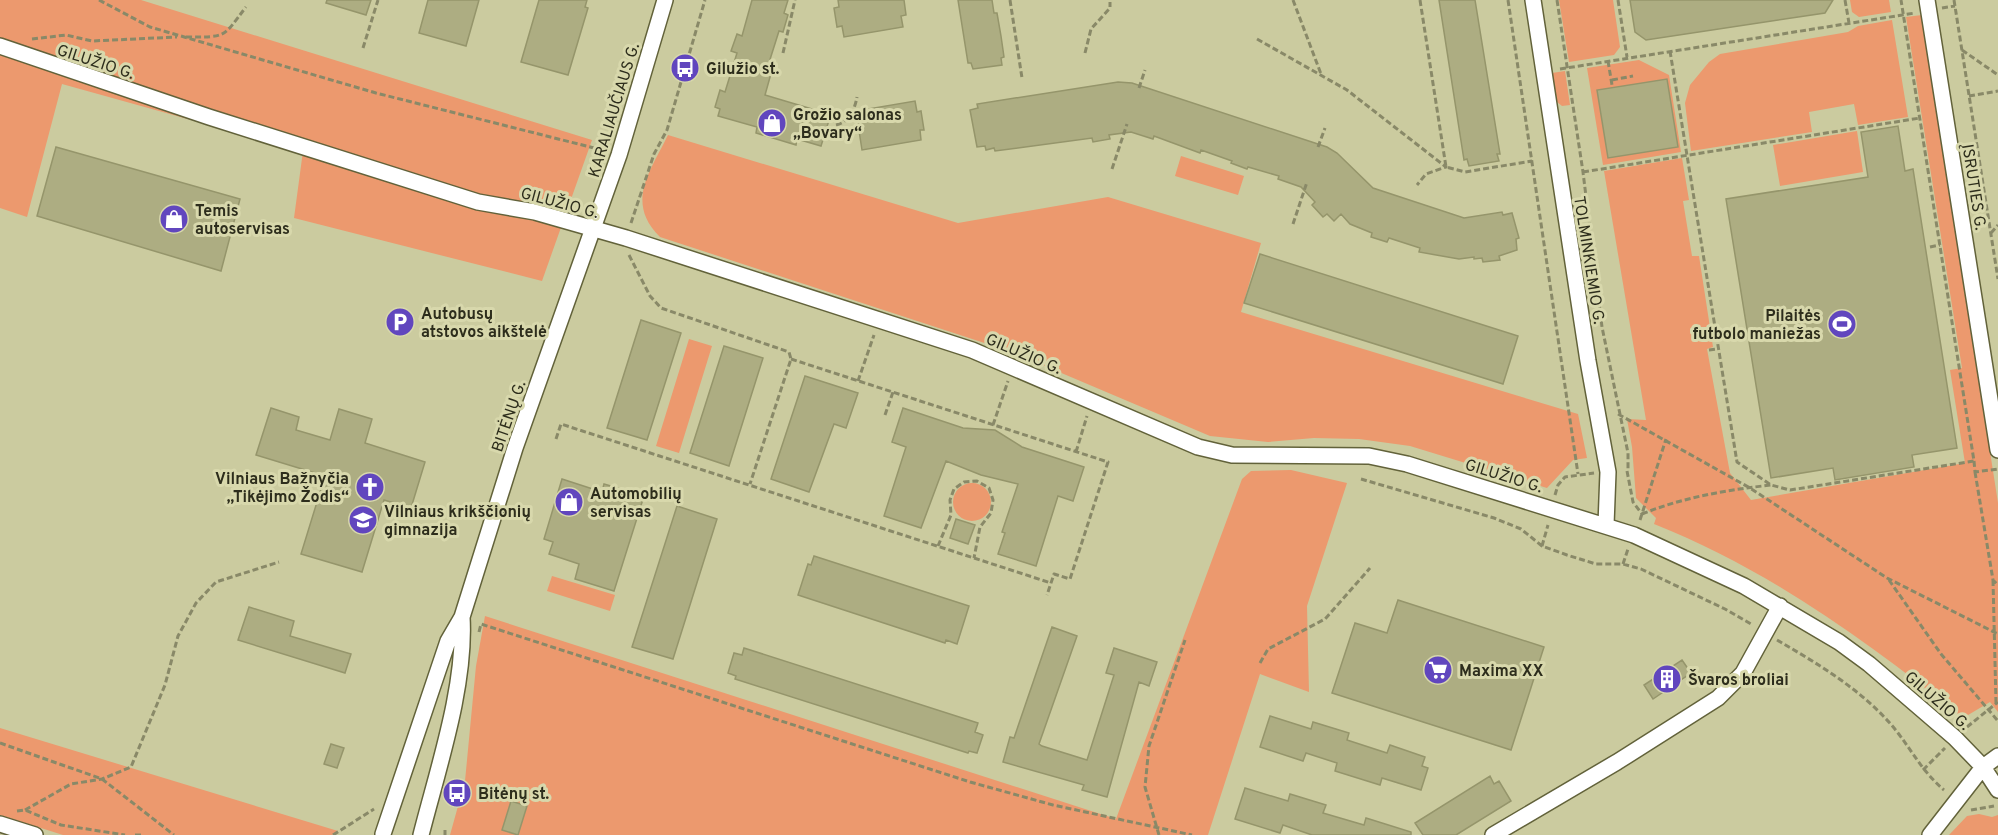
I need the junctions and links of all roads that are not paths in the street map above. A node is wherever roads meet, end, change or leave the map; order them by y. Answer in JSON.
{"nodes":[{"id":1,"x":665,"y":0,"type":"edge"},
{"id":2,"x":1533,"y":0,"type":"edge"},
{"id":3,"x":1928,"y":5,"type":"edge"},
{"id":4,"x":0,"y":46,"type":"edge"},
{"id":5,"x":592,"y":229,"type":"junction"},
{"id":6,"x":1998,"y":450,"type":"edge"},
{"id":7,"x":1606,"y":525,"type":"junction"},
{"id":8,"x":1780,"y":606,"type":"junction"},
{"id":9,"x":462,"y":617,"type":"junction"},
{"id":10,"x":1998,"y":756,"type":"edge"},
{"id":11,"x":1983,"y":767,"type":"junction"},
{"id":12,"x":1998,"y":790,"type":"edge"},
{"id":13,"x":4,"y":818,"type":"edge"},
{"id":14,"x":35,"y":835,"type":"edge"},
{"id":15,"x":382,"y":835,"type":"edge"},
{"id":16,"x":421,"y":835,"type":"edge"},
{"id":17,"x":1494,"y":835,"type":"edge"},
{"id":18,"x":1930,"y":835,"type":"edge"}],
"edges":[{"from":1,"to":5,"type":"street","name":"KARALIAUČIAUS G."},
{"from":2,"to":7,"type":"street","name":"TOLMINKIEMIO G."},
{"from":3,"to":6,"type":"street","name":"ĮSRUTIES G."},
{"from":4,"to":5,"type":"street","name":"GILUŽIO G."},
{"from":5,"to":7,"type":"street","name":"GILUŽIO G."},
{"from":5,"to":9,"type":"street","name":"BITĖNŲ G."},
{"from":7,"to":8,"type":"street","name":"GILUŽIO G."},
{"from":8,"to":11,"type":"street","name":"GILUŽIO G."},
{"from":8,"to":17,"type":"street"},
{"from":9,"to":15,"type":"street","name":"BITĖNŲ G."},
{"from":9,"to":16,"type":"street","name":"BITĖNŲ G."},
{"from":10,"to":11,"type":"street"},
{"from":11,"to":12,"type":"street","name":"GILUŽIO G."},
{"from":11,"to":18,"type":"street"},
{"from":13,"to":14,"type":"street"}]}
